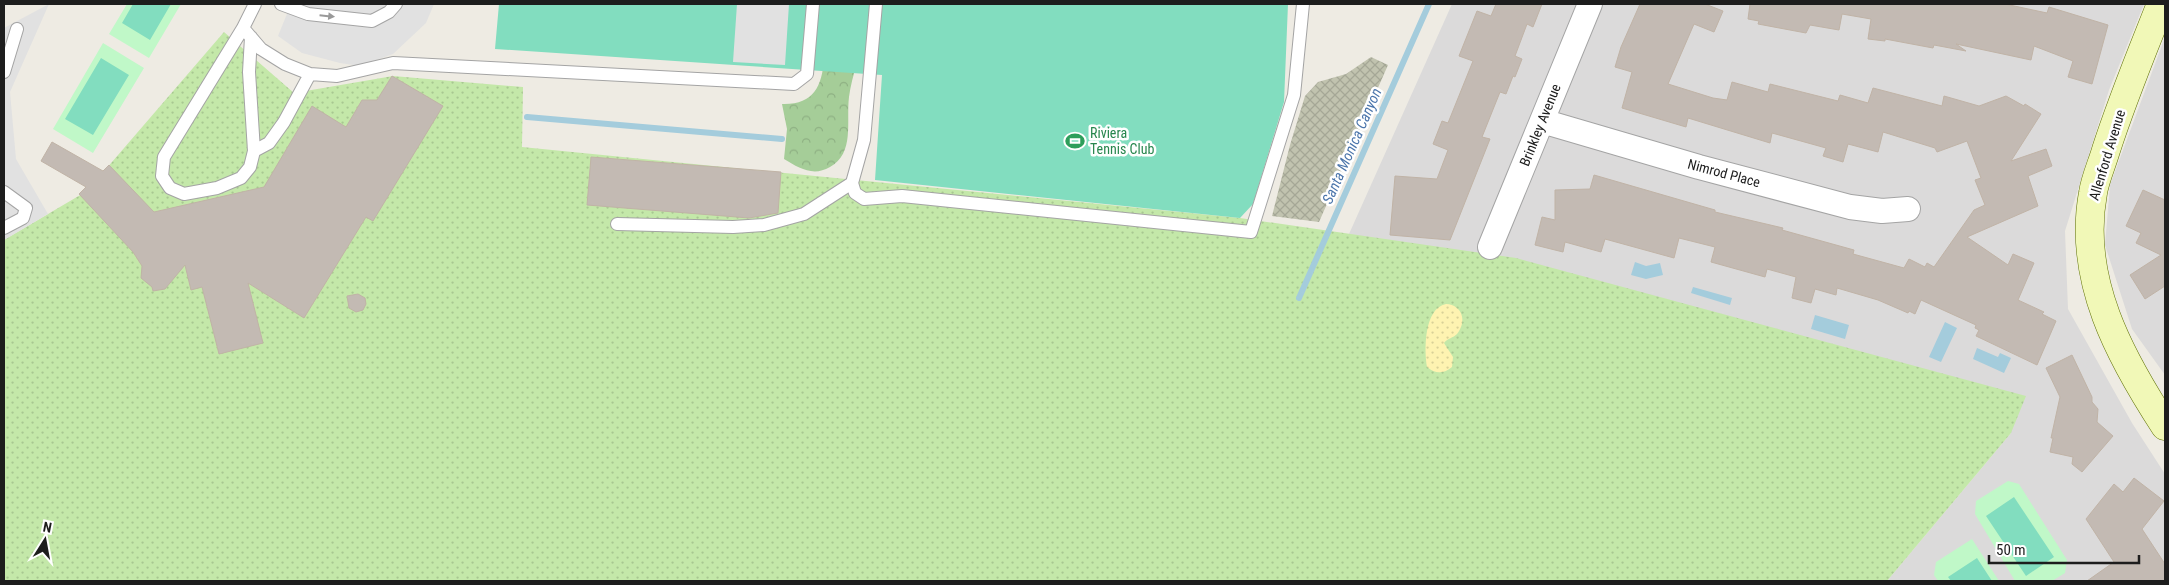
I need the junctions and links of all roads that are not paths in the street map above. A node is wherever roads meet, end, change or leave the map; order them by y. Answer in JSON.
{"nodes":[{"id":1,"x":256,"y":4,"type":"edge"},
{"id":2,"x":281,"y":4,"type":"edge"},
{"id":3,"x":396,"y":4,"type":"edge"},
{"id":4,"x":813,"y":4,"type":"edge"},
{"id":5,"x":876,"y":4,"type":"edge"},
{"id":6,"x":1303,"y":4,"type":"edge"},
{"id":7,"x":1590,"y":4,"type":"edge"},
{"id":8,"x":2161,"y":4,"type":"edge"},
{"id":9,"x":310,"y":9,"type":"edge"},
{"id":10,"x":17,"y":29,"type":"dead end"},
{"id":11,"x":247,"y":32,"type":"junction"},
{"id":12,"x":4,"y":72,"type":"edge"},
{"id":13,"x":310,"y":74,"type":"junction"},
{"id":14,"x":1542,"y":121,"type":"junction"},
{"id":15,"x":254,"y":151,"type":"junction"},
{"id":16,"x":852,"y":183,"type":"junction"},
{"id":17,"x":4,"y":192,"type":"edge"},
{"id":18,"x":1908,"y":209,"type":"dead end"},
{"id":19,"x":617,"y":224,"type":"dead end"},
{"id":20,"x":4,"y":228,"type":"edge"},
{"id":21,"x":1490,"y":246,"type":"dead end"},
{"id":22,"x":2165,"y":426,"type":"edge"}],
"edges":[{"from":1,"to":11,"type":"lane"},
{"from":2,"to":9,"type":"lane"},
{"from":9,"to":3,"type":"lane","one_way":true},
{"from":4,"to":13,"type":"lane"},
{"from":5,"to":16,"type":"lane"},
{"from":6,"to":16,"type":"lane"},
{"from":7,"to":14,"type":"street","name":"Brinkley Avenue"},
{"from":8,"to":22,"type":"street","name":"Allenford Avenue"},
{"from":10,"to":12,"type":"lane"},
{"from":11,"to":13,"type":"lane"},
{"from":11,"to":15,"type":"lane"},
{"from":11,"to":15,"type":"lane"},
{"from":13,"to":15,"type":"lane"},
{"from":14,"to":18,"type":"street","name":"Nimrod Place"},
{"from":14,"to":21,"type":"street","name":"Brinkley Avenue"},
{"from":16,"to":19,"type":"lane"},
{"from":17,"to":20,"type":"lane"}]}
